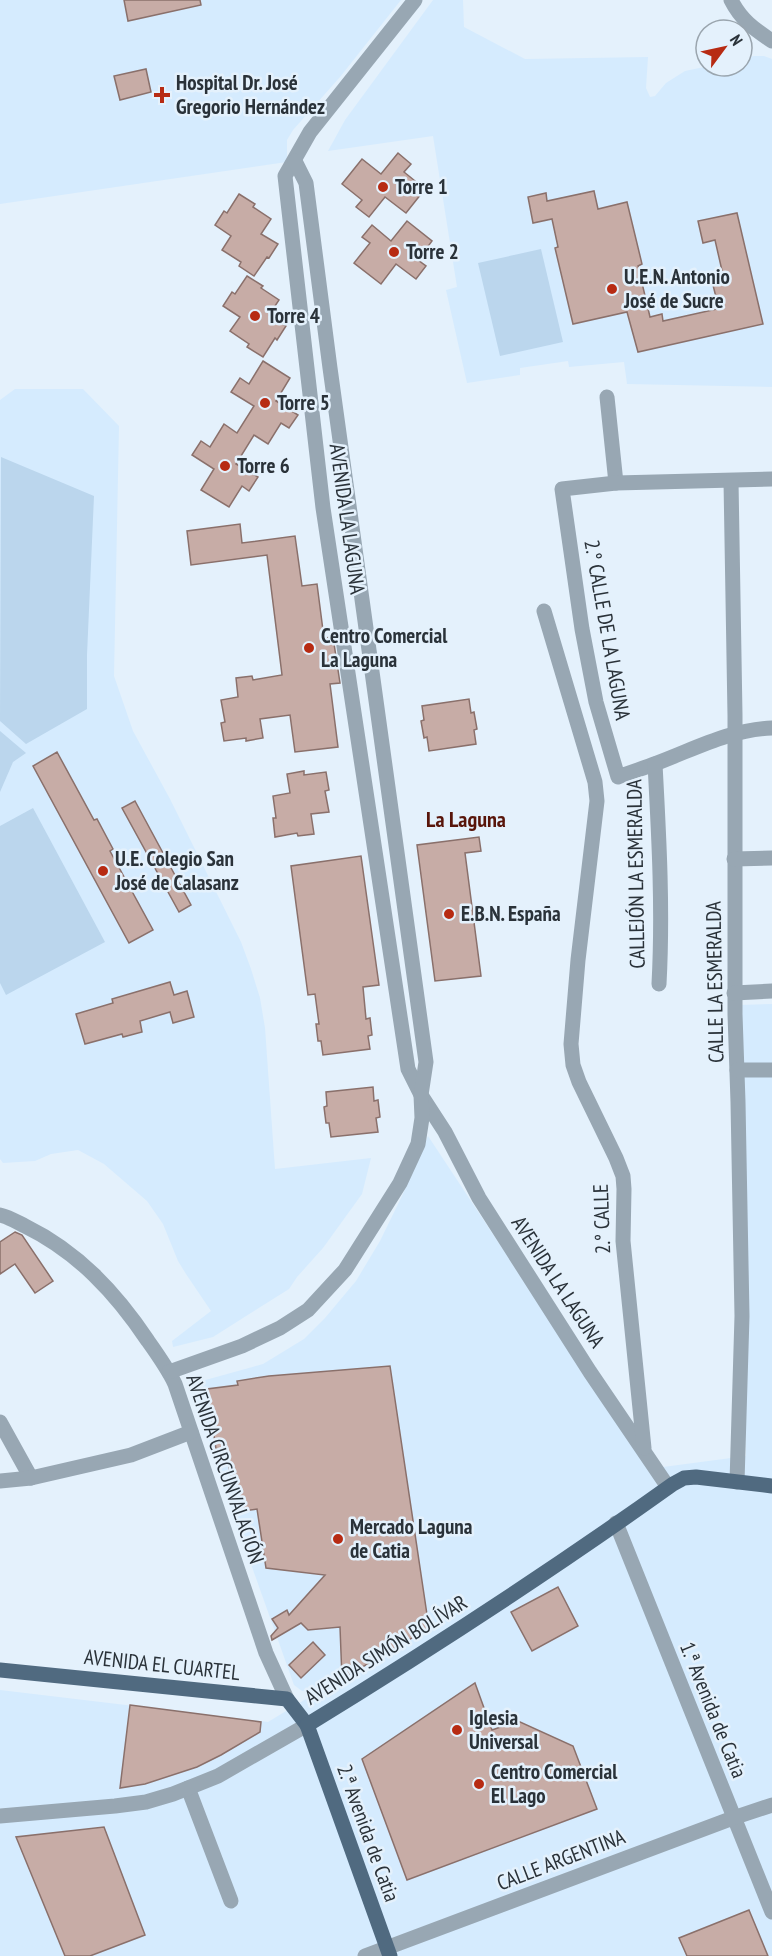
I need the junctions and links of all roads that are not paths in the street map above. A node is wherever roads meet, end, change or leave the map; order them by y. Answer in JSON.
{"nodes":[{"id":1,"x":415,"y":0,"type":"edge"},
{"id":2,"x":731,"y":0,"type":"edge"},
{"id":3,"x":772,"y":41,"type":"edge"},
{"id":4,"x":295,"y":161,"type":"junction"},
{"id":5,"x":607,"y":397,"type":"dead end"},
{"id":6,"x":772,"y":479,"type":"edge"},
{"id":7,"x":731,"y":481,"type":"junction"},
{"id":8,"x":616,"y":483,"type":"junction"},
{"id":9,"x":544,"y":611,"type":"dead end"},
{"id":10,"x":772,"y":728,"type":"edge"},
{"id":11,"x":735,"y":732,"type":"junction"},
{"id":12,"x":655,"y":764,"type":"junction"},
{"id":13,"x":772,"y":858,"type":"edge"},
{"id":14,"x":734,"y":859,"type":"junction"},
{"id":15,"x":659,"y":984,"type":"dead end"},
{"id":16,"x":772,"y":991,"type":"edge"},
{"id":17,"x":734,"y":993,"type":"junction"},
{"id":18,"x":737,"y":1070,"type":"junction"},
{"id":19,"x":772,"y":1070,"type":"edge"},
{"id":20,"x":421,"y":1095,"type":"junction"},
{"id":21,"x":0,"y":1215,"type":"edge"},
{"id":22,"x":169,"y":1372,"type":"junction"},
{"id":23,"x":0,"y":1422,"type":"edge"},
{"id":24,"x":191,"y":1432,"type":"junction"},
{"id":25,"x":644,"y":1451,"type":"junction"},
{"id":26,"x":31,"y":1478,"type":"junction"},
{"id":27,"x":0,"y":1481,"type":"edge"},
{"id":28,"x":737,"y":1482,"type":"junction"},
{"id":29,"x":772,"y":1486,"type":"edge"},
{"id":30,"x":668,"y":1487,"type":"junction"},
{"id":31,"x":616,"y":1523,"type":"junction"},
{"id":32,"x":0,"y":1670,"type":"edge"},
{"id":33,"x":287,"y":1699,"type":"junction"},
{"id":34,"x":307,"y":1725,"type":"junction"},
{"id":35,"x":188,"y":1788,"type":"junction"},
{"id":36,"x":772,"y":1805,"type":"edge"},
{"id":37,"x":0,"y":1816,"type":"edge"},
{"id":38,"x":733,"y":1818,"type":"junction"},
{"id":39,"x":231,"y":1901,"type":"dead end"},
{"id":40,"x":772,"y":1912,"type":"edge"},
{"id":41,"x":388,"y":1952,"type":"edge"},
{"id":42,"x":365,"y":1956,"type":"edge"}],
"edges":[{"from":1,"to":4,"type":"street","name":"AVENIDA LA LAGUNA"},
{"from":2,"to":3,"type":"street"},
{"from":4,"to":20,"type":"street","name":"AVENIDA LA LAGUNA"},
{"from":4,"to":20,"type":"street","name":"AVENIDA LA LAGUNA"},
{"from":5,"to":8,"type":"street"},
{"from":6,"to":7,"type":"street"},
{"from":7,"to":8,"type":"street"},
{"from":7,"to":11,"type":"street","name":"CALLE LA ESMERALDA"},
{"from":8,"to":12,"type":"street","name":"2.° CALLE DE LA LAGUNA"},
{"from":9,"to":25,"type":"street","name":"2.° CALLE"},
{"from":10,"to":11,"type":"street"},
{"from":11,"to":12,"type":"street"},
{"from":11,"to":14,"type":"street","name":"CALLE LA ESMERALDA"},
{"from":12,"to":15,"type":"street","name":"CALLEJÓN LA ESMERALDA"},
{"from":13,"to":14,"type":"street"},
{"from":14,"to":17,"type":"street","name":"CALLE LA ESMERALDA"},
{"from":16,"to":17,"type":"street"},
{"from":17,"to":18,"type":"street","name":"CALLE LA ESMERALDA"},
{"from":18,"to":19,"type":"street"},
{"from":18,"to":28,"type":"street","name":"CALLE LA ESMERALDA"},
{"from":20,"to":22,"type":"street","name":"AVENIDA LA LAGUNA"},
{"from":20,"to":25,"type":"street","name":"AVENIDA LA LAGUNA"},
{"from":21,"to":22,"type":"street","name":"AVENIDA CIRCUNVALACIÓN"},
{"from":22,"to":24,"type":"street","name":"AVENIDA CIRCUNVALACIÓN"},
{"from":23,"to":26,"type":"street"},
{"from":24,"to":26,"type":"street"},
{"from":24,"to":33,"type":"street","name":"AVENIDA CIRCUNVALACIÓN"},
{"from":25,"to":30,"type":"street","name":"AVENIDA LA LAGUNA"},
{"from":26,"to":27,"type":"street"},
{"from":28,"to":29,"type":"main road","name":"AVENIDA SIMÓN BOLÍVAR"},
{"from":28,"to":30,"type":"main road","name":"AVENIDA SIMÓN BOLÍVAR"},
{"from":30,"to":31,"type":"main road","name":"AVENIDA SIMÓN BOLÍVAR"},
{"from":31,"to":34,"type":"main road","name":"AVENIDA SIMÓN BOLÍVAR"},
{"from":31,"to":38,"type":"street","name":"1.ª Avenida de Catia"},
{"from":32,"to":33,"type":"main road","name":"AVENIDA EL CUARTEL"},
{"from":33,"to":34,"type":"main road"},
{"from":34,"to":35,"type":"street","name":"AVENIDA SIMÓN BOLÍVAR"},
{"from":34,"to":41,"type":"main road","name":"2.ª Avenida de Catia"},
{"from":35,"to":37,"type":"street","name":"AVENIDA SIMÓN BOLÍVAR"},
{"from":35,"to":39,"type":"street"},
{"from":36,"to":38,"type":"street","name":"CALLE ARGENTINA"},
{"from":38,"to":40,"type":"street","name":"1.ª Avenida de Catia"},
{"from":38,"to":41,"type":"street","name":"CALLE ARGENTINA"},
{"from":41,"to":42,"type":"street","name":"CALLE ARGENTINA"}]}
